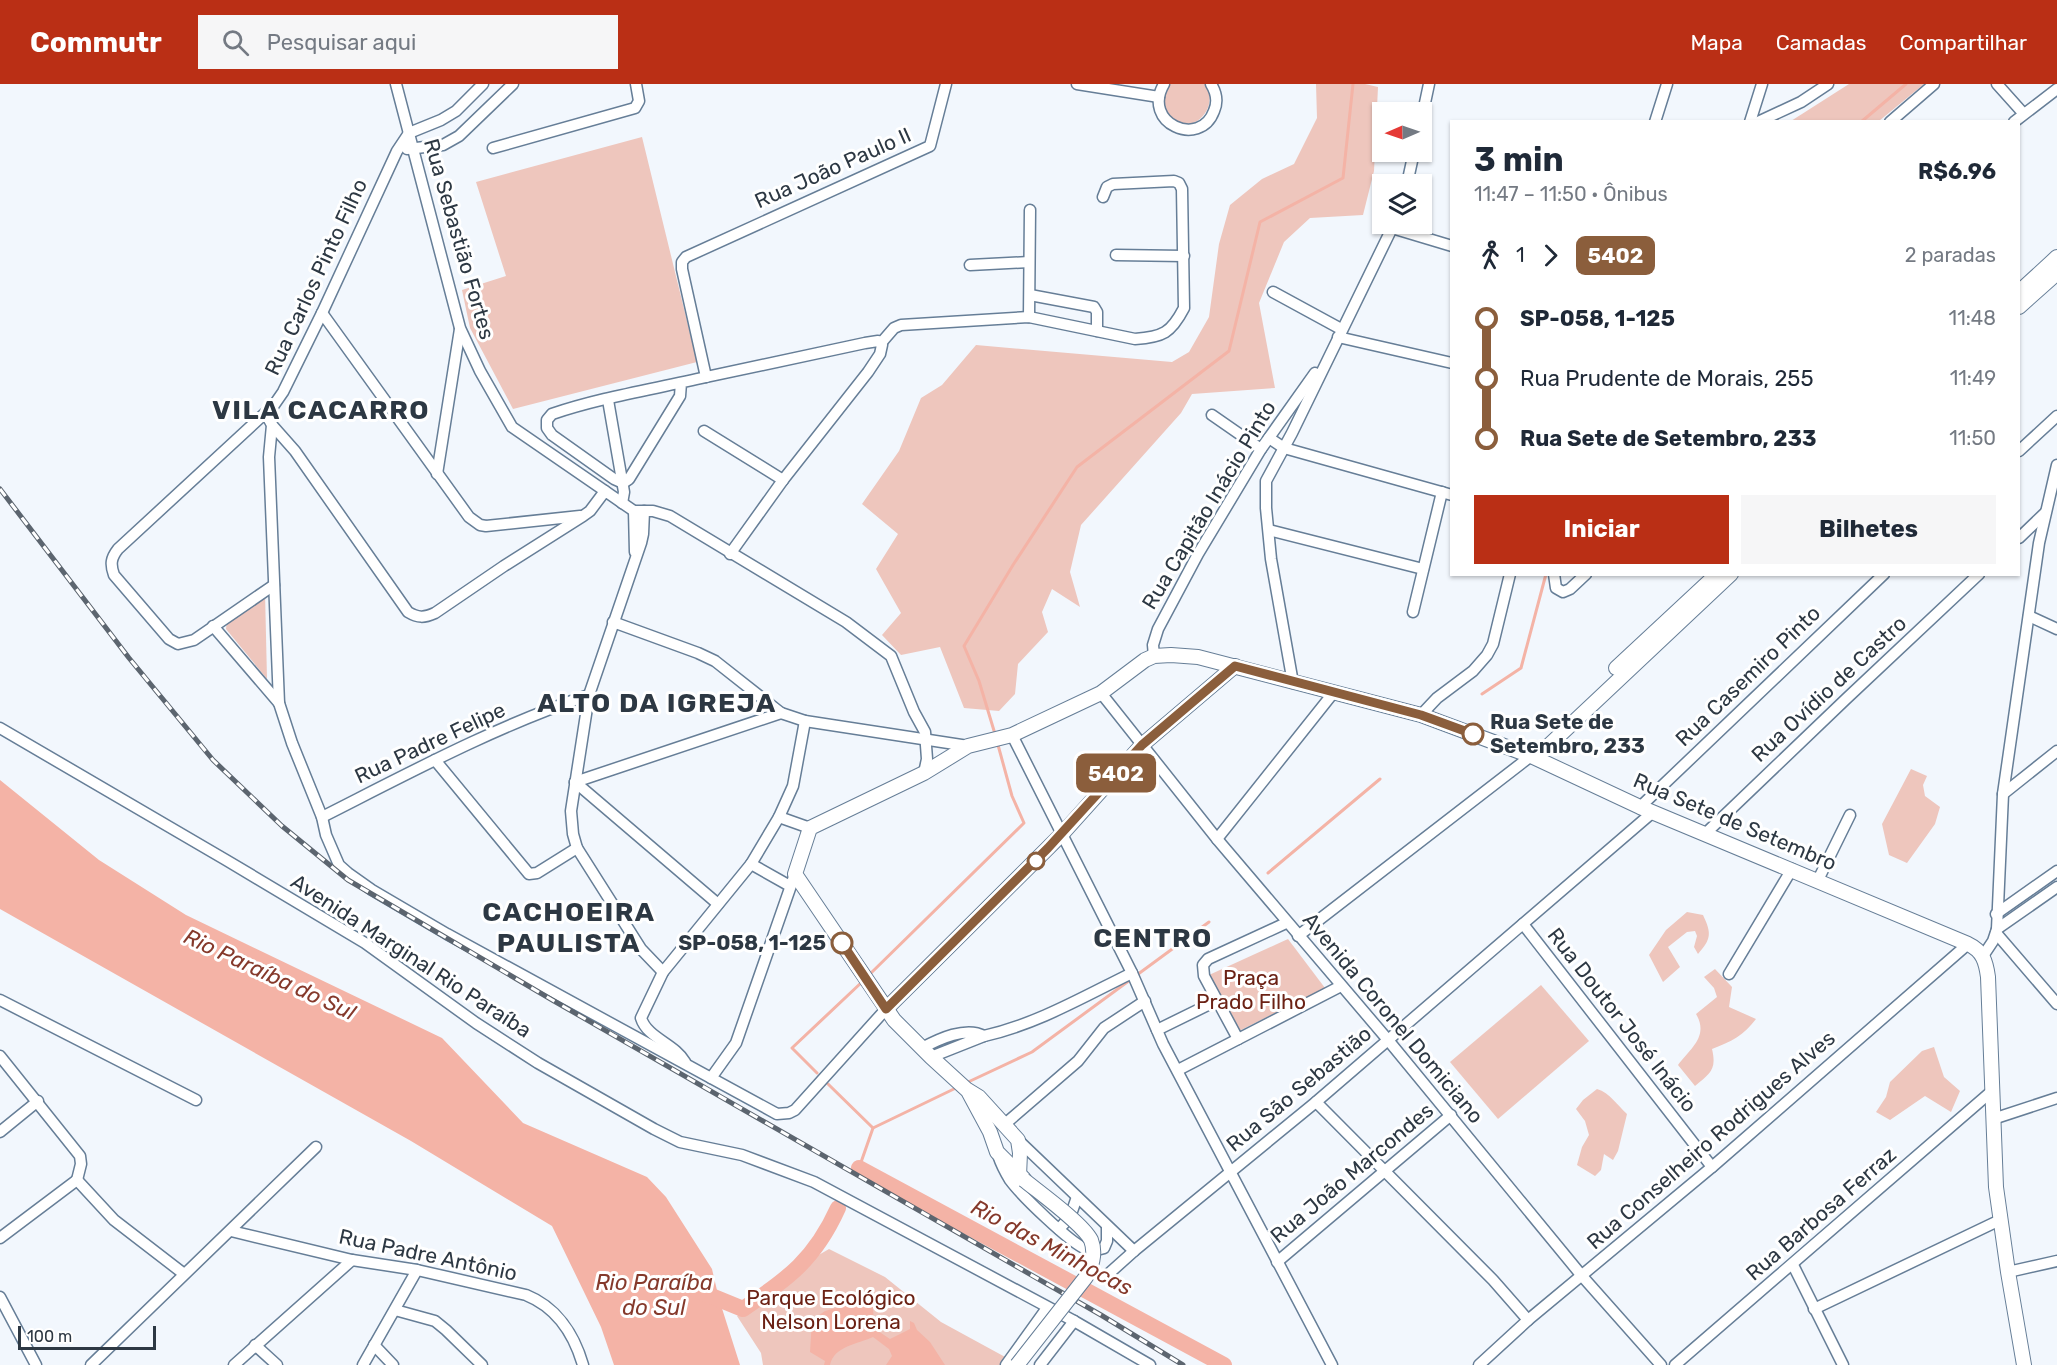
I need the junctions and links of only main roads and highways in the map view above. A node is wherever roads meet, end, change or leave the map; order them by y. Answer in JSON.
{"nodes":[{"id":1,"x":2057,"y":257,"type":"edge"},
{"id":2,"x":2057,"y":273,"type":"edge"},
{"id":3,"x":2020,"y":291,"type":"edge"},
{"id":4,"x":2020,"y":306,"type":"edge"},
{"id":5,"x":1715,"y":576,"type":"edge"},
{"id":6,"x":1729,"y":576,"type":"edge"},
{"id":7,"x":1235,"y":666,"type":"junction"},
{"id":8,"x":1623,"y":668,"type":"junction"},
{"id":9,"x":1531,"y":756,"type":"junction"},
{"id":10,"x":886,"y":1009,"type":"junction"},
{"id":11,"x":966,"y":1089,"type":"junction"},
{"id":12,"x":1012,"y":1133,"type":"junction"},
{"id":13,"x":996,"y":1149,"type":"junction"},
{"id":14,"x":1022,"y":1178,"type":"junction"},
{"id":15,"x":1017,"y":1365,"type":"edge"},
{"id":16,"x":2024,"y":1365,"type":"edge"}],
"edges":[{"from":1,"to":3,"type":"main road"},
{"from":2,"to":4,"type":"main road"},
{"from":5,"to":8,"type":"main road"},
{"from":6,"to":8,"type":"main road"},
{"from":7,"to":9,"type":"main road","name":"Rua Sete de Setembro"},
{"from":7,"to":10,"type":"main road"},
{"from":7,"to":10,"type":"main road","name":"Rua Sete de Setembro"},
{"from":8,"to":9,"type":"main road"},
{"from":9,"to":16,"type":"main road","name":"Rua Sete de Setembro"},
{"from":10,"to":11,"type":"main road"},
{"from":11,"to":12,"type":"main road"},
{"from":11,"to":13,"type":"main road"},
{"from":12,"to":13,"type":"main road"},
{"from":12,"to":14,"type":"main road"},
{"from":13,"to":14,"type":"main road"},
{"from":14,"to":15,"type":"main road","bridge":true}]}
